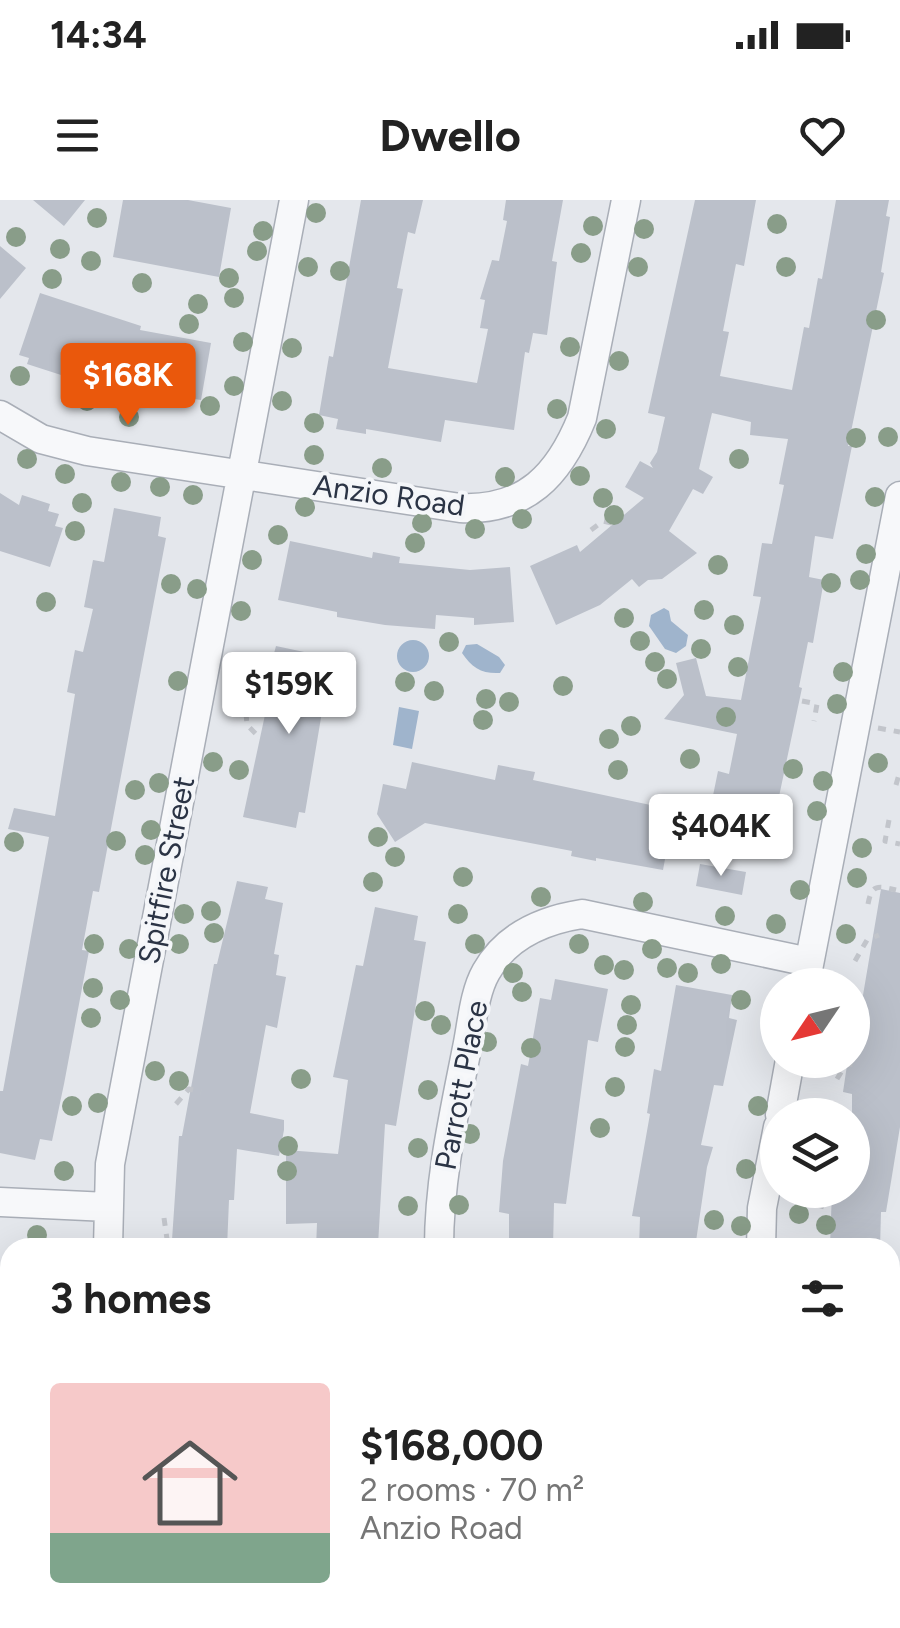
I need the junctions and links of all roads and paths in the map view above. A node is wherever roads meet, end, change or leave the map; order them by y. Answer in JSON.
{"nodes":[{"id":1,"x":294,"y":200,"type":"edge"},
{"id":2,"x":626,"y":200,"type":"edge"},
{"id":3,"x":0,"y":416,"type":"edge"},
{"id":4,"x":242,"y":473,"type":"junction"},
{"id":5,"x":900,"y":496,"type":"edge"},
{"id":6,"x":612,"y":522,"type":"dead end"},
{"id":7,"x":591,"y":530,"type":"dead end"},
{"id":8,"x":802,"y":702,"type":"dead end"},
{"id":9,"x":246,"y":713,"type":"dead end"},
{"id":10,"x":814,"y":721,"type":"dead end"},
{"id":11,"x":257,"y":734,"type":"dead end"},
{"id":12,"x":900,"y":771,"type":"edge"},
{"id":13,"x":896,"y":786,"type":"dead end"},
{"id":14,"x":889,"y":820,"type":"dead end"},
{"id":15,"x":900,"y":844,"type":"edge"},
{"id":16,"x":896,"y":890,"type":"dead end"},
{"id":17,"x":868,"y":904,"type":"dead end"},
{"id":18,"x":879,"y":934,"type":"dead end"},
{"id":19,"x":856,"y":961,"type":"dead end"},
{"id":20,"x":788,"y":968,"type":"edge"},
{"id":21,"x":808,"y":968,"type":"edge"},
{"id":22,"x":201,"y":1092,"type":"dead end"},
{"id":23,"x":176,"y":1104,"type":"dead end"},
{"id":24,"x":0,"y":1202,"type":"edge"},
{"id":25,"x":108,"y":1208,"type":"junction"},
{"id":26,"x":762,"y":1208,"type":"edge"},
{"id":27,"x":164,"y":1218,"type":"dead end"},
{"id":28,"x":108,"y":1238,"type":"edge"},
{"id":29,"x":166,"y":1238,"type":"edge"},
{"id":30,"x":439,"y":1238,"type":"edge"},
{"id":31,"x":761,"y":1238,"type":"edge"}],
"edges":[{"from":1,"to":4,"type":"street","name":"Spitfire Street"},
{"from":2,"to":4,"type":"street","name":"Anzio Road"},
{"from":3,"to":4,"type":"street","name":"Anzio Road"},
{"from":4,"to":25,"type":"street","name":"Spitfire Street"},
{"from":5,"to":21,"type":"street"},
{"from":6,"to":7,"type":"path"},
{"from":8,"to":10,"type":"path"},
{"from":9,"to":11,"type":"path"},
{"from":12,"to":13,"type":"path"},
{"from":14,"to":15,"type":"path"},
{"from":16,"to":17,"type":"path"},
{"from":18,"to":19,"type":"path"},
{"from":20,"to":30,"type":"street","name":"Parrott Place"},
{"from":22,"to":23,"type":"path"},
{"from":24,"to":25,"type":"street"},
{"from":25,"to":28,"type":"street","name":"Spitfire Street"},
{"from":26,"to":31,"type":"street"},
{"from":27,"to":29,"type":"path"}]}
